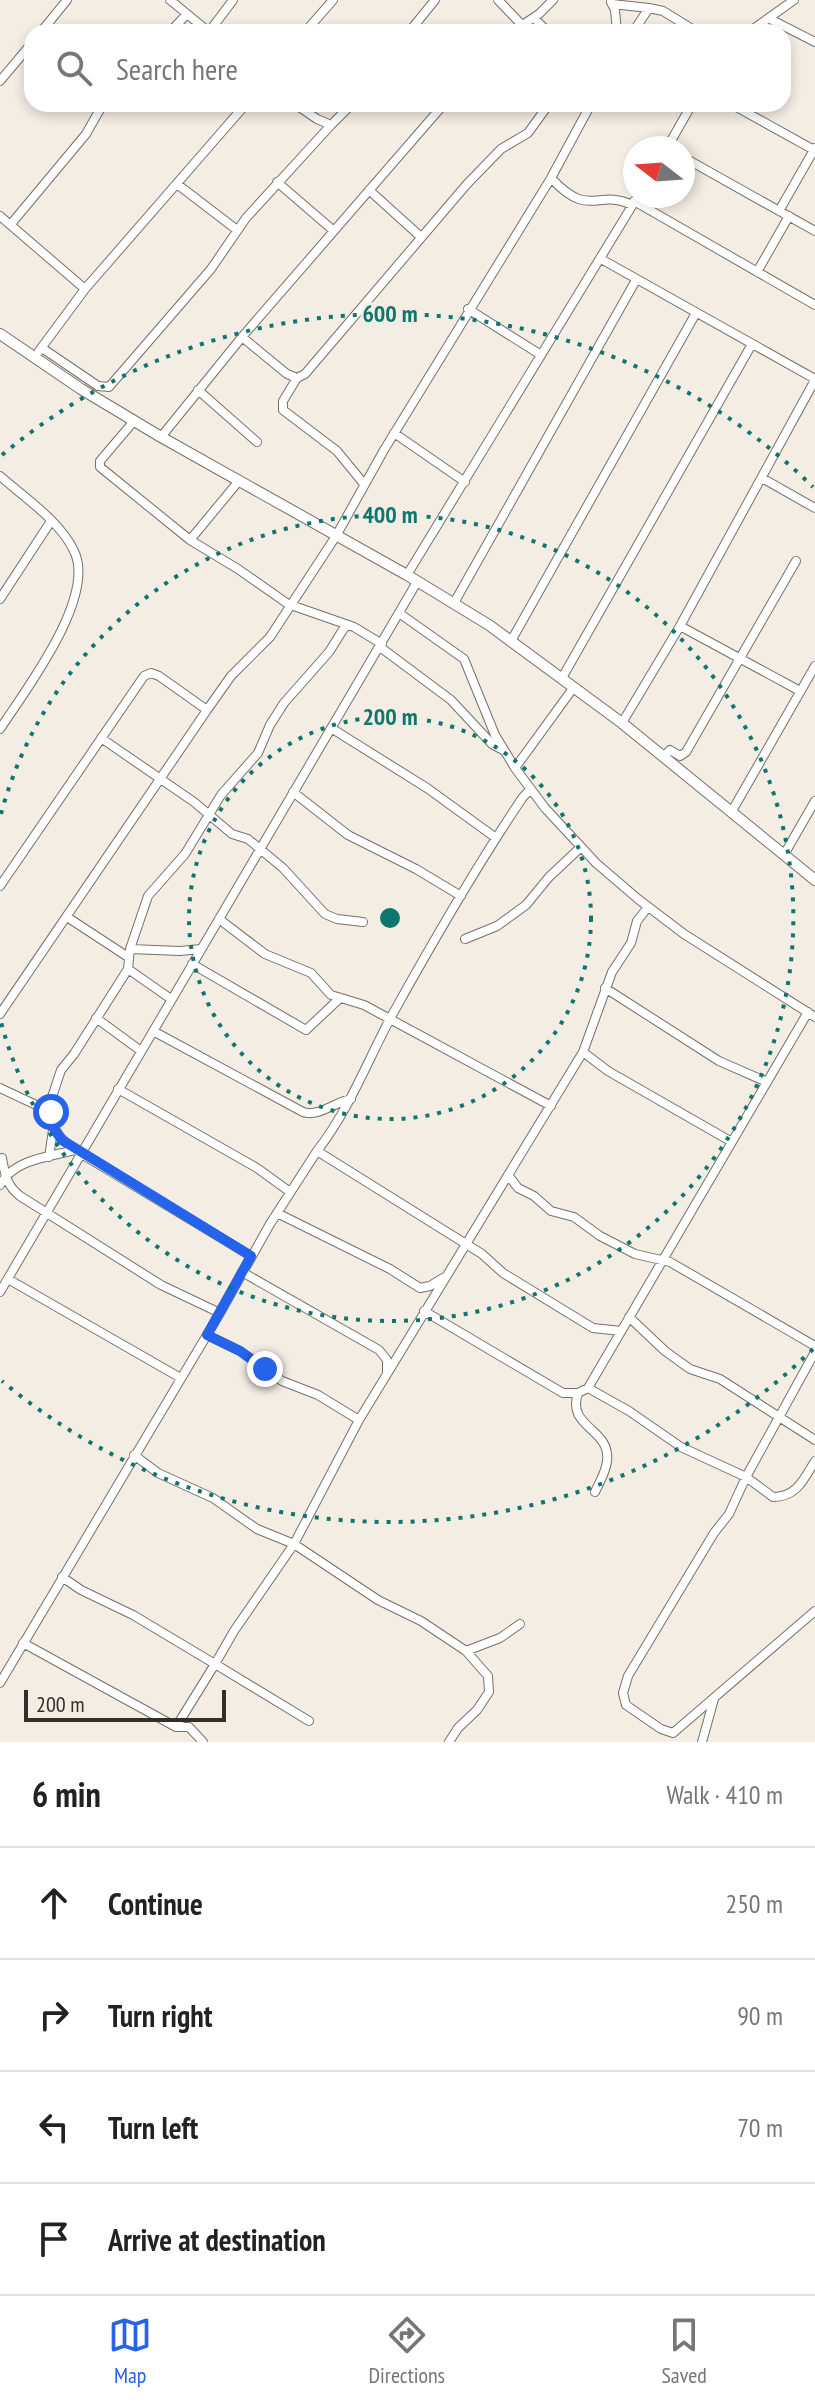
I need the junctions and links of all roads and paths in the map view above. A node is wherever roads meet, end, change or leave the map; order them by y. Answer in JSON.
{"nodes":[{"id":1,"x":67,"y":0,"type":"edge"},
{"id":2,"x":170,"y":0,"type":"edge"},
{"id":3,"x":233,"y":0,"type":"edge"},
{"id":4,"x":333,"y":0,"type":"edge"},
{"id":5,"x":435,"y":0,"type":"edge"},
{"id":6,"x":498,"y":0,"type":"edge"},
{"id":7,"x":553,"y":0,"type":"edge"},
{"id":8,"x":794,"y":0,"type":"edge"},
{"id":9,"x":611,"y":2,"type":"edge"},
{"id":10,"x":649,"y":8,"type":"junction"},
{"id":11,"x":187,"y":14,"type":"junction"},
{"id":12,"x":534,"y":18,"type":"junction"},
{"id":13,"x":770,"y":19,"type":"junction"},
{"id":14,"x":48,"y":24,"type":"edge"},
{"id":15,"x":178,"y":24,"type":"edge"},
{"id":16,"x":199,"y":24,"type":"edge"},
{"id":17,"x":215,"y":24,"type":"edge"},
{"id":18,"x":312,"y":24,"type":"edge"},
{"id":19,"x":416,"y":24,"type":"edge"},
{"id":20,"x":521,"y":24,"type":"joint"},
{"id":21,"x":540,"y":24,"type":"edge"},
{"id":22,"x":615,"y":24,"type":"edge"},
{"id":23,"x":638,"y":24,"type":"edge"},
{"id":24,"x":684,"y":24,"type":"edge"},
{"id":25,"x":762,"y":24,"type":"edge"},
{"id":26,"x":780,"y":24,"type":"edge"},
{"id":27,"x":791,"y":30,"type":"edge"},
{"id":28,"x":815,"y":42,"type":"edge"},
{"id":29,"x":24,"y":52,"type":"edge"},
{"id":30,"x":0,"y":81,"type":"edge"},
{"id":31,"x":98,"y":112,"type":"edge"},
{"id":32,"x":239,"y":112,"type":"edge"},
{"id":33,"x":307,"y":112,"type":"edge"},
{"id":34,"x":344,"y":112,"type":"edge"},
{"id":35,"x":437,"y":112,"type":"edge"},
{"id":36,"x":543,"y":112,"type":"edge"},
{"id":37,"x":587,"y":112,"type":"edge"},
{"id":38,"x":687,"y":112,"type":"edge"},
{"id":39,"x":746,"y":112,"type":"edge"},
{"id":40,"x":331,"y":125,"type":"junction"},
{"id":41,"x":674,"y":136,"type":"edge"},
{"id":42,"x":814,"y":149,"type":"edge"},
{"id":43,"x":695,"y":164,"type":"edge"},
{"id":44,"x":551,"y":178,"type":"junction"},
{"id":45,"x":277,"y":182,"type":"junction"},
{"id":46,"x":177,"y":184,"type":"junction"},
{"id":47,"x":369,"y":190,"type":"junction"},
{"id":48,"x":623,"y":201,"type":"edge"},
{"id":49,"x":631,"y":208,"type":"edge"},
{"id":50,"x":647,"y":208,"type":"edge"},
{"id":51,"x":779,"y":211,"type":"junction"},
{"id":52,"x":0,"y":216,"type":"edge"},
{"id":53,"x":789,"y":216,"type":"junction"},
{"id":54,"x":11,"y":224,"type":"junction"},
{"id":55,"x":237,"y":230,"type":"junction"},
{"id":56,"x":334,"y":231,"type":"junction"},
{"id":57,"x":815,"y":231,"type":"edge"},
{"id":58,"x":421,"y":237,"type":"junction"},
{"id":59,"x":601,"y":259,"type":"junction"},
{"id":60,"x":757,"y":272,"type":"junction"},
{"id":61,"x":636,"y":280,"type":"junction"},
{"id":62,"x":85,"y":289,"type":"junction"},
{"id":63,"x":815,"y":305,"type":"edge"},
{"id":64,"x":468,"y":309,"type":"junction"},
{"id":65,"x":696,"y":313,"type":"junction"},
{"id":66,"x":0,"y":334,"type":"edge"},
{"id":67,"x":242,"y":337,"type":"junction"},
{"id":68,"x":752,"y":344,"type":"junction"},
{"id":69,"x":42,"y":348,"type":"junction"},
{"id":70,"x":541,"y":355,"type":"junction"},
{"id":71,"x":34,"y":358,"type":"junction"},
{"id":72,"x":297,"y":378,"type":"junction"},
{"id":73,"x":815,"y":380,"type":"edge"},
{"id":74,"x":198,"y":390,"type":"junction"},
{"id":75,"x":134,"y":421,"type":"junction"},
{"id":76,"x":394,"y":433,"type":"junction"},
{"id":77,"x":161,"y":437,"type":"junction"},
{"id":78,"x":257,"y":442,"type":"dead end"},
{"id":79,"x":762,"y":478,"type":"junction"},
{"id":80,"x":1,"y":479,"type":"edge"},
{"id":81,"x":238,"y":482,"type":"junction"},
{"id":82,"x":465,"y":482,"type":"junction"},
{"id":83,"x":364,"y":484,"type":"junction"},
{"id":84,"x":815,"y":508,"type":"edge"},
{"id":85,"x":51,"y":521,"type":"junction"},
{"id":86,"x":336,"y":536,"type":"junction"},
{"id":87,"x":190,"y":540,"type":"junction"},
{"id":88,"x":796,"y":561,"type":"dead end"},
{"id":89,"x":407,"y":575,"type":"junction"},
{"id":90,"x":417,"y":582,"type":"junction"},
{"id":91,"x":0,"y":599,"type":"edge"},
{"id":92,"x":454,"y":603,"type":"junction"},
{"id":93,"x":291,"y":606,"type":"junction"},
{"id":94,"x":399,"y":613,"type":"junction"},
{"id":95,"x":346,"y":625,"type":"junction"},
{"id":96,"x":680,"y":626,"type":"junction"},
{"id":97,"x":511,"y":641,"type":"junction"},
{"id":98,"x":381,"y":646,"type":"junction"},
{"id":99,"x":743,"y":658,"type":"junction"},
{"id":100,"x":815,"y":666,"type":"edge"},
{"id":101,"x":562,"y":678,"type":"junction"},
{"id":102,"x":574,"y":687,"type":"junction"},
{"id":103,"x":800,"y":691,"type":"junction"},
{"id":104,"x":207,"y":710,"type":"junction"},
{"id":105,"x":622,"y":723,"type":"junction"},
{"id":106,"x":331,"y":728,"type":"junction"},
{"id":107,"x":0,"y":729,"type":"edge"},
{"id":108,"x":101,"y":738,"type":"junction"},
{"id":109,"x":503,"y":750,"type":"junction"},
{"id":110,"x":664,"y":756,"type":"junction"},
{"id":111,"x":515,"y":768,"type":"junction"},
{"id":112,"x":159,"y":779,"type":"junction"},
{"id":113,"x":530,"y":790,"type":"junction"},
{"id":114,"x":293,"y":792,"type":"junction"},
{"id":115,"x":815,"y":801,"type":"edge"},
{"id":116,"x":732,"y":811,"type":"junction"},
{"id":117,"x":209,"y":814,"type":"junction"},
{"id":118,"x":496,"y":838,"type":"junction"},
{"id":119,"x":581,"y":847,"type":"junction"},
{"id":120,"x":260,"y":850,"type":"junction"},
{"id":121,"x":785,"y":853,"type":"junction"},
{"id":122,"x":815,"y":880,"type":"edge"},
{"id":123,"x":0,"y":886,"type":"edge"},
{"id":124,"x":461,"y":896,"type":"junction"},
{"id":125,"x":648,"y":907,"type":"junction"},
{"id":126,"x":67,"y":917,"type":"junction"},
{"id":127,"x":219,"y":919,"type":"junction"},
{"id":128,"x":363,"y":922,"type":"dead end"},
{"id":129,"x":465,"y":939,"type":"dead end"},
{"id":130,"x":201,"y":949,"type":"junction"},
{"id":131,"x":129,"y":953,"type":"junction"},
{"id":132,"x":192,"y":964,"type":"junction"},
{"id":133,"x":128,"y":969,"type":"junction"},
{"id":134,"x":605,"y":988,"type":"junction"},
{"id":135,"x":171,"y":999,"type":"junction"},
{"id":136,"x":339,"y":999,"type":"junction"},
{"id":137,"x":0,"y":1014,"type":"edge"},
{"id":138,"x":812,"y":1014,"type":"edge"},
{"id":139,"x":96,"y":1018,"type":"junction"},
{"id":140,"x":390,"y":1019,"type":"junction"},
{"id":141,"x":153,"y":1031,"type":"junction"},
{"id":142,"x":141,"y":1051,"type":"junction"},
{"id":143,"x":583,"y":1052,"type":"junction"},
{"id":144,"x":767,"y":1082,"type":"junction"},
{"id":145,"x":0,"y":1088,"type":"edge"},
{"id":146,"x":118,"y":1089,"type":"junction"},
{"id":147,"x":351,"y":1099,"type":"junction"},
{"id":148,"x":551,"y":1106,"type":"junction"},
{"id":149,"x":51,"y":1112,"type":"junction"},
{"id":150,"x":54,"y":1129,"type":"junction"},
{"id":151,"x":732,"y":1142,"type":"junction"},
{"id":152,"x":78,"y":1151,"type":"junction"},
{"id":153,"x":317,"y":1151,"type":"junction"},
{"id":154,"x":49,"y":1157,"type":"junction"},
{"id":155,"x":1,"y":1158,"type":"edge"},
{"id":156,"x":24,"y":1163,"type":"junction"},
{"id":157,"x":508,"y":1175,"type":"junction"},
{"id":158,"x":2,"y":1181,"type":"edge"},
{"id":159,"x":290,"y":1192,"type":"junction"},
{"id":160,"x":47,"y":1212,"type":"junction"},
{"id":161,"x":277,"y":1213,"type":"junction"},
{"id":162,"x":465,"y":1243,"type":"junction"},
{"id":163,"x":251,"y":1256,"type":"junction"},
{"id":164,"x":663,"y":1259,"type":"junction"},
{"id":165,"x":0,"y":1270,"type":"edge"},
{"id":166,"x":242,"y":1272,"type":"junction"},
{"id":167,"x":9,"y":1277,"type":"junction"},
{"id":168,"x":444,"y":1278,"type":"junction"},
{"id":169,"x":0,"y":1292,"type":"edge"},
{"id":170,"x":424,"y":1311,"type":"junction"},
{"id":171,"x":220,"y":1313,"type":"junction"},
{"id":172,"x":629,"y":1317,"type":"junction"},
{"id":173,"x":621,"y":1331,"type":"junction"},
{"id":174,"x":207,"y":1335,"type":"junction"},
{"id":175,"x":815,"y":1349,"type":"edge"},
{"id":176,"x":387,"y":1372,"type":"junction"},
{"id":177,"x":179,"y":1377,"type":"junction"},
{"id":178,"x":588,"y":1388,"type":"junction"},
{"id":179,"x":578,"y":1393,"type":"junction"},
{"id":180,"x":780,"y":1416,"type":"junction"},
{"id":181,"x":359,"y":1420,"type":"junction"},
{"id":182,"x":815,"y":1440,"type":"edge"},
{"id":183,"x":134,"y":1455,"type":"junction"},
{"id":184,"x":815,"y":1461,"type":"edge"},
{"id":185,"x":746,"y":1477,"type":"junction"},
{"id":186,"x":595,"y":1492,"type":"dead end"},
{"id":187,"x":294,"y":1544,"type":"junction"},
{"id":188,"x":62,"y":1577,"type":"junction"},
{"id":189,"x":815,"y":1611,"type":"edge"},
{"id":190,"x":520,"y":1624,"type":"dead end"},
{"id":191,"x":23,"y":1643,"type":"junction"},
{"id":192,"x":466,"y":1651,"type":"junction"},
{"id":193,"x":215,"y":1664,"type":"junction"},
{"id":194,"x":0,"y":1683,"type":"edge"},
{"id":195,"x":714,"y":1699,"type":"junction"},
{"id":196,"x":309,"y":1721,"type":"dead end"},
{"id":197,"x":176,"y":1727,"type":"junction"},
{"id":198,"x":203,"y":1742,"type":"edge"},
{"id":199,"x":449,"y":1742,"type":"edge"},
{"id":200,"x":702,"y":1742,"type":"edge"}],
"edges":[{"from":1,"to":14,"type":"street"},
{"from":2,"to":11,"type":"street"},
{"from":3,"to":17,"type":"street"},
{"from":4,"to":18,"type":"street"},
{"from":5,"to":19,"type":"street"},
{"from":6,"to":20,"type":"street"},
{"from":7,"to":12,"type":"street"},
{"from":8,"to":13,"type":"street"},
{"from":9,"to":10,"type":"street"},
{"from":9,"to":22,"type":"street"},
{"from":10,"to":23,"type":"street"},
{"from":10,"to":24,"type":"street"},
{"from":11,"to":15,"type":"street"},
{"from":11,"to":16,"type":"street"},
{"from":12,"to":20,"type":"street"},
{"from":12,"to":21,"type":"street"},
{"from":13,"to":25,"type":"street"},
{"from":13,"to":26,"type":"street"},
{"from":27,"to":28,"type":"street"},
{"from":29,"to":30,"type":"street"},
{"from":31,"to":54,"type":"street"},
{"from":32,"to":46,"type":"street"},
{"from":33,"to":40,"type":"street"},
{"from":34,"to":40,"type":"street"},
{"from":35,"to":47,"type":"street"},
{"from":36,"to":58,"type":"street"},
{"from":37,"to":44,"type":"street"},
{"from":38,"to":41,"type":"street"},
{"from":39,"to":42,"type":"street"},
{"from":40,"to":45,"type":"street"},
{"from":42,"to":51,"type":"street"},
{"from":43,"to":51,"type":"street"},
{"from":44,"to":48,"type":"street"},
{"from":44,"to":64,"type":"street"},
{"from":45,"to":55,"type":"street"},
{"from":45,"to":56,"type":"street"},
{"from":46,"to":55,"type":"street"},
{"from":46,"to":62,"type":"street"},
{"from":47,"to":56,"type":"street"},
{"from":47,"to":58,"type":"street"},
{"from":49,"to":59,"type":"street"},
{"from":50,"to":60,"type":"street"},
{"from":51,"to":53,"type":"street"},
{"from":52,"to":54,"type":"street"},
{"from":53,"to":57,"type":"street"},
{"from":53,"to":60,"type":"street"},
{"from":54,"to":62,"type":"street"},
{"from":55,"to":69,"type":"street"},
{"from":56,"to":67,"type":"street"},
{"from":58,"to":72,"type":"street"},
{"from":59,"to":61,"type":"street"},
{"from":59,"to":70,"type":"street"},
{"from":60,"to":63,"type":"street"},
{"from":61,"to":65,"type":"street"},
{"from":61,"to":92,"type":"street"},
{"from":62,"to":69,"type":"street"},
{"from":64,"to":70,"type":"street"},
{"from":64,"to":76,"type":"street"},
{"from":65,"to":68,"type":"street"},
{"from":65,"to":97,"type":"street"},
{"from":66,"to":71,"type":"street"},
{"from":67,"to":72,"type":"street"},
{"from":67,"to":74,"type":"street"},
{"from":68,"to":73,"type":"street"},
{"from":68,"to":101,"type":"street"},
{"from":69,"to":71,"type":"street"},
{"from":70,"to":82,"type":"street"},
{"from":71,"to":75,"type":"street"},
{"from":72,"to":83,"type":"street"},
{"from":73,"to":79,"type":"street"},
{"from":74,"to":77,"type":"street"},
{"from":74,"to":78,"type":"street"},
{"from":75,"to":77,"type":"street"},
{"from":75,"to":87,"type":"street"},
{"from":76,"to":82,"type":"street"},
{"from":76,"to":83,"type":"street"},
{"from":77,"to":81,"type":"street"},
{"from":79,"to":84,"type":"street"},
{"from":79,"to":96,"type":"street"},
{"from":80,"to":85,"type":"street"},
{"from":81,"to":86,"type":"street"},
{"from":81,"to":87,"type":"street"},
{"from":82,"to":89,"type":"street"},
{"from":83,"to":86,"type":"street"},
{"from":85,"to":91,"type":"street"},
{"from":85,"to":107,"type":"street"},
{"from":86,"to":89,"type":"street"},
{"from":86,"to":93,"type":"street"},
{"from":87,"to":93,"type":"street"},
{"from":88,"to":99,"type":"street"},
{"from":89,"to":90,"type":"street"},
{"from":90,"to":92,"type":"street"},
{"from":90,"to":94,"type":"street"},
{"from":92,"to":97,"type":"street"},
{"from":93,"to":95,"type":"street"},
{"from":93,"to":104,"type":"street"},
{"from":94,"to":98,"type":"street"},
{"from":94,"to":109,"type":"street"},
{"from":95,"to":98,"type":"street"},
{"from":95,"to":117,"type":"street"},
{"from":96,"to":99,"type":"street"},
{"from":96,"to":105,"type":"street"},
{"from":97,"to":101,"type":"street"},
{"from":98,"to":106,"type":"street"},
{"from":98,"to":109,"type":"street"},
{"from":99,"to":103,"type":"street"},
{"from":99,"to":110,"type":"street"},
{"from":100,"to":103,"type":"street"},
{"from":101,"to":102,"type":"street"},
{"from":102,"to":105,"type":"street"},
{"from":102,"to":111,"type":"street"},
{"from":103,"to":116,"type":"street"},
{"from":104,"to":108,"type":"street"},
{"from":104,"to":112,"type":"street"},
{"from":105,"to":110,"type":"street"},
{"from":106,"to":114,"type":"street"},
{"from":106,"to":118,"type":"street"},
{"from":108,"to":112,"type":"street"},
{"from":108,"to":123,"type":"street"},
{"from":109,"to":111,"type":"street"},
{"from":110,"to":116,"type":"street"},
{"from":111,"to":113,"type":"street"},
{"from":112,"to":117,"type":"street"},
{"from":112,"to":126,"type":"street"},
{"from":113,"to":118,"type":"street"},
{"from":113,"to":119,"type":"street"},
{"from":114,"to":120,"type":"street"},
{"from":114,"to":124,"type":"street"},
{"from":115,"to":121,"type":"street"},
{"from":116,"to":121,"type":"street"},
{"from":117,"to":120,"type":"street"},
{"from":117,"to":131,"type":"street"},
{"from":118,"to":124,"type":"street"},
{"from":119,"to":125,"type":"street"},
{"from":119,"to":129,"type":"street"},
{"from":120,"to":127,"type":"street"},
{"from":120,"to":128,"type":"street"},
{"from":121,"to":122,"type":"street"},
{"from":124,"to":140,"type":"street"},
{"from":125,"to":134,"type":"street"},
{"from":125,"to":138,"type":"street"},
{"from":126,"to":131,"type":"street"},
{"from":126,"to":137,"type":"street"},
{"from":127,"to":130,"type":"street"},
{"from":127,"to":136,"type":"street"},
{"from":130,"to":131,"type":"street"},
{"from":130,"to":132,"type":"street"},
{"from":131,"to":133,"type":"street"},
{"from":132,"to":135,"type":"street"},
{"from":132,"to":136,"type":"street"},
{"from":133,"to":135,"type":"street"},
{"from":133,"to":139,"type":"street"},
{"from":134,"to":143,"type":"street"},
{"from":134,"to":144,"type":"street"},
{"from":135,"to":141,"type":"street"},
{"from":136,"to":140,"type":"street"},
{"from":138,"to":144,"type":"street"},
{"from":139,"to":142,"type":"street"},
{"from":139,"to":149,"type":"street"},
{"from":140,"to":147,"type":"street"},
{"from":140,"to":148,"type":"street"},
{"from":141,"to":142,"type":"street"},
{"from":141,"to":147,"type":"street"},
{"from":142,"to":146,"type":"street"},
{"from":143,"to":148,"type":"street"},
{"from":143,"to":151,"type":"street"},
{"from":144,"to":151,"type":"street"},
{"from":145,"to":149,"type":"street"},
{"from":146,"to":152,"type":"street"},
{"from":146,"to":159,"type":"street"},
{"from":147,"to":153,"type":"street"},
{"from":148,"to":157,"type":"street"},
{"from":149,"to":150,"type":"street"},
{"from":150,"to":152,"type":"street"},
{"from":150,"to":154,"type":"street"},
{"from":151,"to":164,"type":"street"},
{"from":152,"to":154,"type":"street"},
{"from":152,"to":160,"type":"street"},
{"from":152,"to":163,"type":"street"},
{"from":153,"to":159,"type":"street"},
{"from":153,"to":162,"type":"street"},
{"from":154,"to":156,"type":"street"},
{"from":155,"to":156,"type":"street"},
{"from":155,"to":158,"type":"street"},
{"from":156,"to":158,"type":"street"},
{"from":157,"to":162,"type":"street"},
{"from":157,"to":164,"type":"street"},
{"from":158,"to":160,"type":"street"},
{"from":159,"to":161,"type":"street"},
{"from":160,"to":167,"type":"street"},
{"from":160,"to":171,"type":"street"},
{"from":161,"to":163,"type":"street"},
{"from":161,"to":168,"type":"street"},
{"from":162,"to":168,"type":"street"},
{"from":162,"to":173,"type":"street"},
{"from":163,"to":166,"type":"street"},
{"from":164,"to":172,"type":"street"},
{"from":164,"to":175,"type":"street"},
{"from":165,"to":167,"type":"street"},
{"from":166,"to":171,"type":"street"},
{"from":166,"to":176,"type":"street"},
{"from":167,"to":169,"type":"street"},
{"from":167,"to":177,"type":"street"},
{"from":168,"to":170,"type":"street"},
{"from":170,"to":176,"type":"street"},
{"from":170,"to":179,"type":"street"},
{"from":171,"to":174,"type":"street"},
{"from":172,"to":173,"type":"street"},
{"from":172,"to":180,"type":"street"},
{"from":173,"to":178,"type":"street"},
{"from":174,"to":177,"type":"street"},
{"from":174,"to":181,"type":"street"},
{"from":175,"to":180,"type":"street"},
{"from":176,"to":181,"type":"street"},
{"from":177,"to":183,"type":"street"},
{"from":178,"to":179,"type":"street"},
{"from":178,"to":185,"type":"street"},
{"from":179,"to":186,"type":"street"},
{"from":180,"to":182,"type":"street"},
{"from":180,"to":185,"type":"street"},
{"from":181,"to":187,"type":"street"},
{"from":183,"to":187,"type":"street"},
{"from":183,"to":188,"type":"street"},
{"from":184,"to":185,"type":"street"},
{"from":185,"to":195,"type":"street"},
{"from":187,"to":192,"type":"street"},
{"from":187,"to":193,"type":"street"},
{"from":188,"to":191,"type":"street"},
{"from":188,"to":193,"type":"street"},
{"from":189,"to":195,"type":"street"},
{"from":190,"to":192,"type":"street"},
{"from":191,"to":194,"type":"street"},
{"from":191,"to":197,"type":"street"},
{"from":192,"to":199,"type":"street"},
{"from":193,"to":196,"type":"street"},
{"from":193,"to":197,"type":"street"},
{"from":195,"to":200,"type":"street"},
{"from":197,"to":198,"type":"street"}]}
